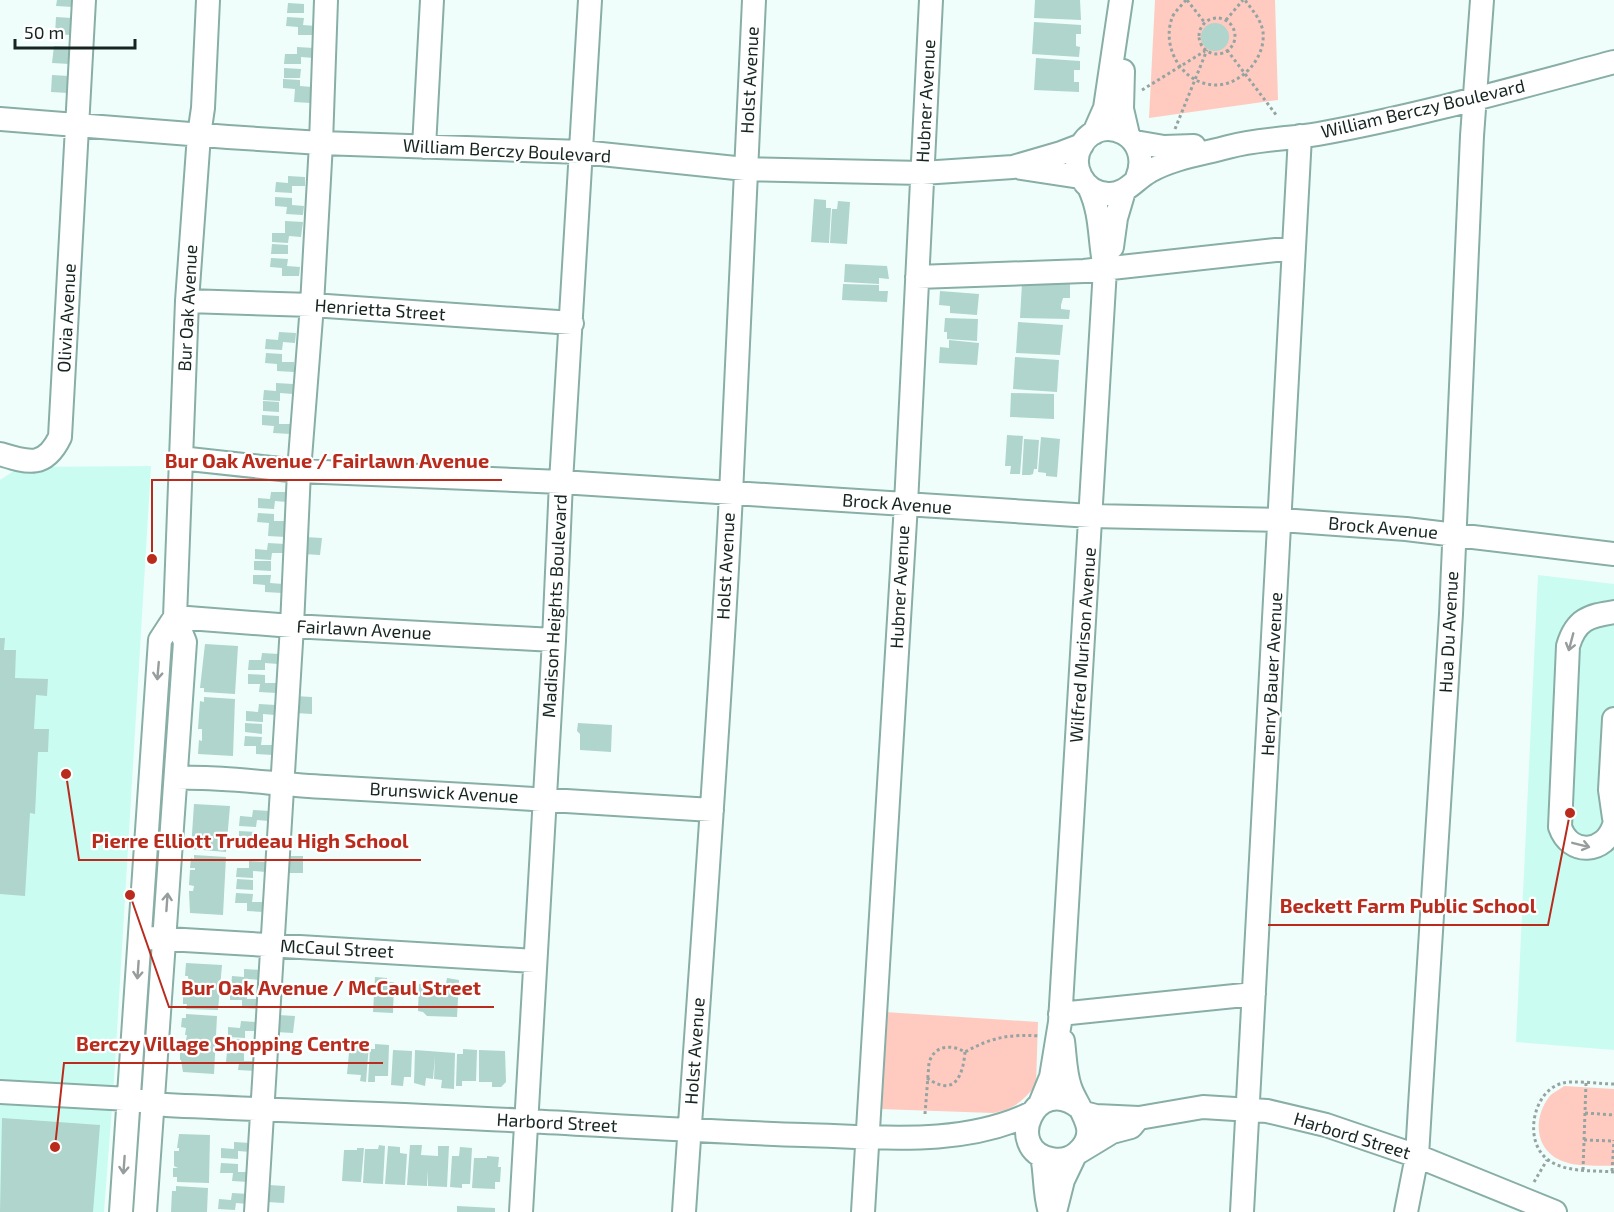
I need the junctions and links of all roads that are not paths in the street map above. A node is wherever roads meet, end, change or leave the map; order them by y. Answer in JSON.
{"nodes":[{"id":1,"x":84,"y":0,"type":"edge"},
{"id":2,"x":208,"y":0,"type":"edge"},
{"id":3,"x":326,"y":0,"type":"edge"},
{"id":4,"x":432,"y":0,"type":"edge"},
{"id":5,"x":590,"y":0,"type":"edge"},
{"id":6,"x":754,"y":0,"type":"edge"},
{"id":7,"x":931,"y":0,"type":"edge"},
{"id":8,"x":1121,"y":0,"type":"edge"},
{"id":9,"x":1482,"y":0,"type":"edge"},
{"id":10,"x":1614,"y":62,"type":"edge"},
{"id":11,"x":1475,"y":99,"type":"junction"},
{"id":12,"x":0,"y":119,"type":"edge"},
{"id":13,"x":77,"y":125,"type":"junction"},
{"id":14,"x":199,"y":135,"type":"junction"},
{"id":15,"x":1300,"y":136,"type":"junction"},
{"id":16,"x":1131,"y":138,"type":"junction"},
{"id":17,"x":1088,"y":139,"type":"junction"},
{"id":18,"x":321,"y":143,"type":"junction"},
{"id":19,"x":1231,"y":146,"type":"junction"},
{"id":20,"x":424,"y":147,"type":"junction"},
{"id":21,"x":582,"y":152,"type":"junction"},
{"id":22,"x":1013,"y":167,"type":"junction"},
{"id":23,"x":745,"y":169,"type":"junction"},
{"id":24,"x":922,"y":173,"type":"junction"},
{"id":25,"x":1084,"y":182,"type":"junction"},
{"id":26,"x":1131,"y":184,"type":"junction"},
{"id":27,"x":1294,"y":248,"type":"junction"},
{"id":28,"x":1105,"y":269,"type":"junction"},
{"id":29,"x":917,"y":277,"type":"junction"},
{"id":30,"x":187,"y":302,"type":"junction"},
{"id":31,"x":312,"y":305,"type":"junction"},
{"id":32,"x":572,"y":323,"type":"junction"},
{"id":33,"x":0,"y":454,"type":"edge"},
{"id":34,"x":180,"y":458,"type":"junction"},
{"id":35,"x":299,"y":471,"type":"junction"},
{"id":36,"x":561,"y":482,"type":"junction"},
{"id":37,"x":731,"y":494,"type":"junction"},
{"id":38,"x":906,"y":504,"type":"junction"},
{"id":39,"x":1091,"y":516,"type":"junction"},
{"id":40,"x":1281,"y":519,"type":"junction"},
{"id":41,"x":1454,"y":535,"type":"junction"},
{"id":42,"x":1614,"y":554,"type":"edge"},
{"id":43,"x":1614,"y":612,"type":"edge"},
{"id":44,"x":175,"y":617,"type":"junction"},
{"id":45,"x":292,"y":626,"type":"junction"},
{"id":46,"x":554,"y":639,"type":"junction"},
{"id":47,"x":1614,"y":719,"type":"edge"},
{"id":48,"x":176,"y":778,"type":"junction"},
{"id":49,"x":282,"y":785,"type":"junction"},
{"id":50,"x":544,"y":798,"type":"junction"},
{"id":51,"x":712,"y":810,"type":"junction"},
{"id":52,"x":1613,"y":827,"type":"edge"},
{"id":53,"x":140,"y":937,"type":"junction"},
{"id":54,"x":165,"y":939,"type":"junction"},
{"id":55,"x":274,"y":945,"type":"junction"},
{"id":56,"x":535,"y":961,"type":"junction"},
{"id":57,"x":1254,"y":994,"type":"junction"},
{"id":58,"x":1060,"y":1018,"type":"junction"},
{"id":59,"x":0,"y":1092,"type":"edge"},
{"id":60,"x":129,"y":1099,"type":"junction"},
{"id":61,"x":153,"y":1103,"type":"junction"},
{"id":62,"x":1036,"y":1108,"type":"junction"},
{"id":63,"x":264,"y":1110,"type":"junction"},
{"id":64,"x":1082,"y":1110,"type":"junction"},
{"id":65,"x":1247,"y":1110,"type":"junction"},
{"id":66,"x":1139,"y":1118,"type":"junction"},
{"id":67,"x":526,"y":1121,"type":"junction"},
{"id":68,"x":690,"y":1131,"type":"junction"},
{"id":69,"x":962,"y":1134,"type":"junction"},
{"id":70,"x":868,"y":1137,"type":"junction"},
{"id":71,"x":1036,"y":1149,"type":"junction"},
{"id":72,"x":1077,"y":1153,"type":"junction"},
{"id":73,"x":1417,"y":1156,"type":"junction"},
{"id":74,"x":121,"y":1212,"type":"edge"},
{"id":75,"x":145,"y":1212,"type":"edge"},
{"id":76,"x":256,"y":1212,"type":"edge"},
{"id":77,"x":521,"y":1212,"type":"edge"},
{"id":78,"x":684,"y":1212,"type":"edge"},
{"id":79,"x":863,"y":1212,"type":"edge"},
{"id":80,"x":1050,"y":1212,"type":"edge"},
{"id":81,"x":1055,"y":1212,"type":"edge"},
{"id":82,"x":1242,"y":1212,"type":"edge"},
{"id":83,"x":1406,"y":1212,"type":"edge"},
{"id":84,"x":1555,"y":1212,"type":"edge"}],
"edges":[{"from":1,"to":13,"type":"street"},
{"from":2,"to":14,"type":"street","name":"Bur Oak Avenue"},
{"from":3,"to":18,"type":"street"},
{"from":4,"to":20,"type":"street"},
{"from":5,"to":21,"type":"street","name":"Madison Heights Boulevard"},
{"from":6,"to":23,"type":"street","name":"Holst Avenue"},
{"from":7,"to":24,"type":"street","name":"Hubner Avenue"},
{"from":8,"to":16,"type":"street"},
{"from":8,"to":17,"type":"street"},
{"from":9,"to":11,"type":"street","name":"Hua Du Avenue"},
{"from":10,"to":11,"type":"street","name":"William Berczy Boulevard"},
{"from":11,"to":15,"type":"street","name":"William Berczy Boulevard"},
{"from":11,"to":41,"type":"street","name":"Hua Du Avenue"},
{"from":12,"to":13,"type":"street","name":"William Berczy Boulevard"},
{"from":13,"to":14,"type":"street","name":"William Berczy Boulevard"},
{"from":13,"to":33,"type":"street","name":"Olivia Avenue"},
{"from":14,"to":18,"type":"street","name":"William Berczy Boulevard"},
{"from":14,"to":30,"type":"street","name":"Bur Oak Avenue"},
{"from":15,"to":19,"type":"street","name":"William Berczy Boulevard"},
{"from":15,"to":27,"type":"street","name":"Henry Bauer Avenue"},
{"from":16,"to":17,"type":"street"},
{"from":16,"to":19,"type":"street","name":"William Berczy Boulevard"},
{"from":16,"to":26,"type":"street"},
{"from":17,"to":22,"type":"street","name":"William Berczy Boulevard"},
{"from":17,"to":25,"type":"street"},
{"from":18,"to":20,"type":"street","name":"William Berczy Boulevard"},
{"from":18,"to":31,"type":"street"},
{"from":19,"to":26,"type":"street","name":"William Berczy Boulevard"},
{"from":20,"to":21,"type":"street","name":"William Berczy Boulevard"},
{"from":21,"to":23,"type":"street","name":"William Berczy Boulevard"},
{"from":21,"to":32,"type":"street","name":"Madison Heights Boulevard"},
{"from":22,"to":24,"type":"street","name":"William Berczy Boulevard"},
{"from":22,"to":25,"type":"street","name":"William Berczy Boulevard"},
{"from":23,"to":24,"type":"street","name":"William Berczy Boulevard"},
{"from":23,"to":37,"type":"street","name":"Holst Avenue"},
{"from":24,"to":29,"type":"street","name":"Hubner Avenue"},
{"from":25,"to":26,"type":"street"},
{"from":25,"to":28,"type":"street","name":"Wilfred Murison Avenue"},
{"from":26,"to":28,"type":"street","name":"Wilfred Murison Avenue"},
{"from":27,"to":28,"type":"street"},
{"from":27,"to":40,"type":"street","name":"Henry Bauer Avenue"},
{"from":28,"to":29,"type":"street"},
{"from":28,"to":39,"type":"street","name":"Wilfred Murison Avenue"},
{"from":29,"to":38,"type":"street","name":"Hubner Avenue"},
{"from":30,"to":31,"type":"street","name":"Henrietta Street"},
{"from":30,"to":34,"type":"street","name":"Bur Oak Avenue"},
{"from":31,"to":32,"type":"street","name":"Henrietta Street"},
{"from":31,"to":35,"type":"street"},
{"from":32,"to":36,"type":"street","name":"Madison Heights Boulevard"},
{"from":34,"to":35,"type":"street","name":"Brock Avenue"},
{"from":34,"to":44,"type":"street","name":"Bur Oak Avenue"},
{"from":35,"to":36,"type":"street","name":"Brock Avenue"},
{"from":35,"to":45,"type":"street"},
{"from":36,"to":37,"type":"street","name":"Brock Avenue"},
{"from":36,"to":46,"type":"street","name":"Madison Heights Boulevard"},
{"from":37,"to":38,"type":"street","name":"Brock Avenue"},
{"from":37,"to":51,"type":"street","name":"Holst Avenue"},
{"from":38,"to":39,"type":"street","name":"Brock Avenue"},
{"from":38,"to":70,"type":"street","name":"Hubner Avenue"},
{"from":39,"to":40,"type":"street","name":"Brock Avenue"},
{"from":39,"to":58,"type":"street","name":"Wilfred Murison Avenue"},
{"from":40,"to":41,"type":"street","name":"Brock Avenue"},
{"from":40,"to":57,"type":"street","name":"Henry Bauer Avenue"},
{"from":41,"to":42,"type":"street","name":"Brock Avenue"},
{"from":41,"to":73,"type":"street","name":"Hua Du Avenue"},
{"from":43,"to":52,"type":"street","one_way":true},
{"from":44,"to":45,"type":"street","name":"Fairlawn Avenue"},
{"from":44,"to":48,"type":"street","name":"Bur Oak Avenue"},
{"from":44,"to":53,"type":"street","name":"Bur Oak Avenue","one_way":true},
{"from":45,"to":46,"type":"street","name":"Fairlawn Avenue"},
{"from":45,"to":49,"type":"street"},
{"from":46,"to":50,"type":"street","name":"Madison Heights Boulevard"},
{"from":47,"to":52,"type":"street"},
{"from":48,"to":49,"type":"street","name":"Brunswick Avenue"},
{"from":54,"to":48,"type":"street","name":"Bur Oak Avenue","one_way":true},
{"from":49,"to":50,"type":"street","name":"Brunswick Avenue"},
{"from":49,"to":55,"type":"street"},
{"from":50,"to":51,"type":"street","name":"Brunswick Avenue"},
{"from":50,"to":56,"type":"street","name":"Madison Heights Boulevard"},
{"from":51,"to":68,"type":"street","name":"Holst Avenue"},
{"from":53,"to":54,"type":"street","name":"McCaul Street"},
{"from":53,"to":60,"type":"street","name":"Bur Oak Avenue","one_way":true},
{"from":54,"to":55,"type":"street","name":"McCaul Street"},
{"from":54,"to":61,"type":"street","name":"Bur Oak Avenue"},
{"from":55,"to":56,"type":"street","name":"McCaul Street"},
{"from":55,"to":63,"type":"street"},
{"from":56,"to":67,"type":"street","name":"Madison Heights Boulevard"},
{"from":57,"to":58,"type":"street"},
{"from":57,"to":65,"type":"street","name":"Henry Bauer Avenue"},
{"from":58,"to":62,"type":"street","name":"Wilfred Murison Avenue"},
{"from":58,"to":64,"type":"street","name":"Wilfred Murison Avenue"},
{"from":59,"to":60,"type":"street","name":"Harbord Street"},
{"from":60,"to":61,"type":"street","name":"Harbord Street"},
{"from":60,"to":74,"type":"street","name":"Bur Oak Avenue","one_way":true},
{"from":61,"to":63,"type":"street","name":"Harbord Street"},
{"from":61,"to":75,"type":"street","name":"Bur Oak Avenue"},
{"from":62,"to":64,"type":"street"},
{"from":62,"to":69,"type":"street","name":"Harbord Street"},
{"from":62,"to":71,"type":"street"},
{"from":63,"to":67,"type":"street","name":"Harbord Street"},
{"from":63,"to":76,"type":"street"},
{"from":64,"to":66,"type":"street","name":"Harbord Street"},
{"from":64,"to":72,"type":"street"},
{"from":65,"to":66,"type":"street","name":"Harbord Street"},
{"from":65,"to":73,"type":"street","name":"Harbord Street"},
{"from":65,"to":82,"type":"street","name":"Henry Bauer Avenue"},
{"from":66,"to":72,"type":"street","name":"Harbord Street"},
{"from":67,"to":68,"type":"street","name":"Harbord Street"},
{"from":67,"to":77,"type":"street","name":"Madison Heights Boulevard"},
{"from":68,"to":70,"type":"street","name":"Harbord Street"},
{"from":68,"to":78,"type":"street","name":"Holst Avenue"},
{"from":69,"to":70,"type":"street","name":"Harbord Street"},
{"from":69,"to":71,"type":"street","name":"Harbord Street"},
{"from":70,"to":79,"type":"street","name":"Hubner Avenue"},
{"from":71,"to":72,"type":"street"},
{"from":71,"to":80,"type":"street"},
{"from":72,"to":81,"type":"street"},
{"from":73,"to":83,"type":"street","name":"Hua Du Avenue"},
{"from":73,"to":84,"type":"street","name":"Harbord Street"}]}
